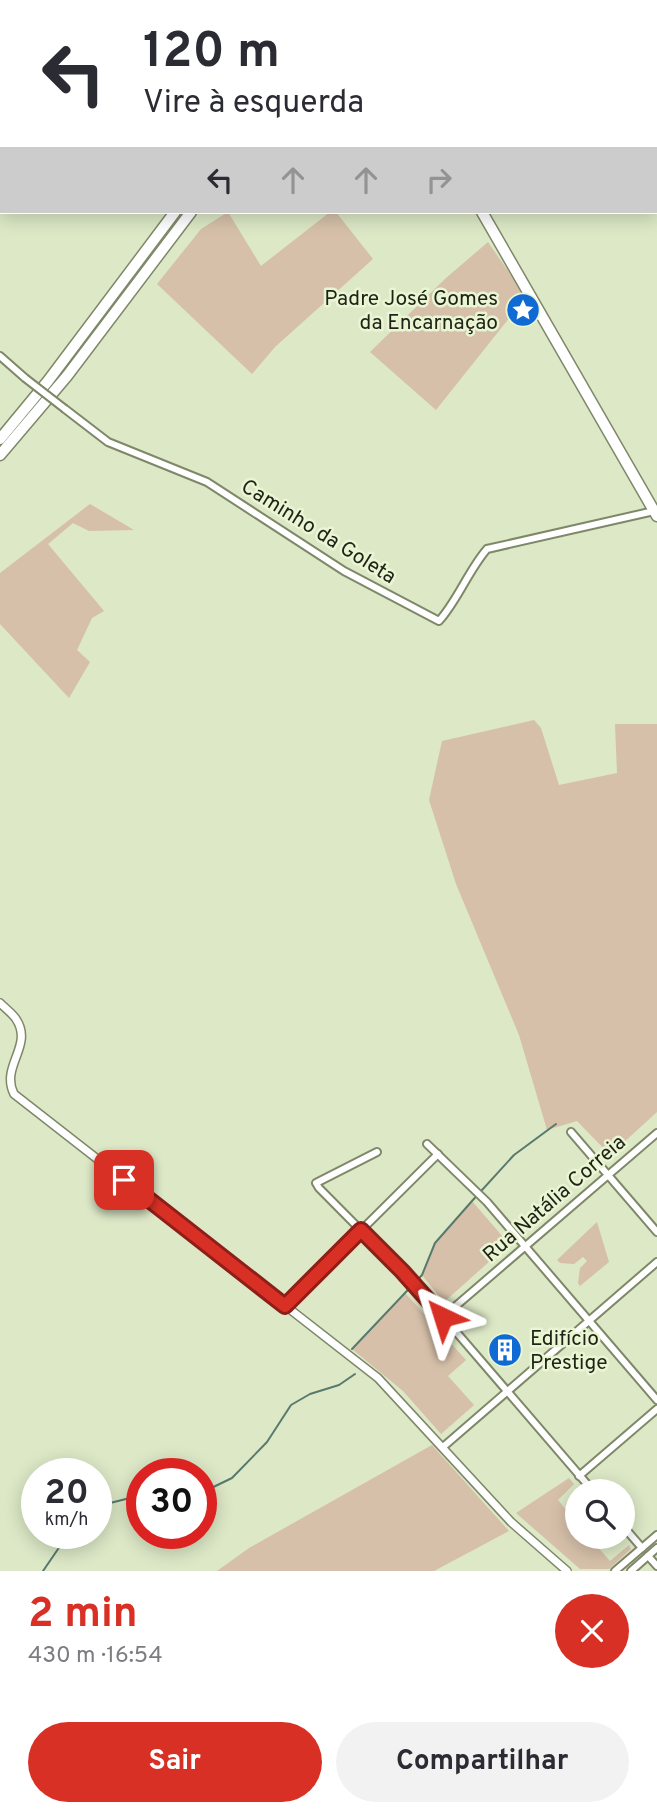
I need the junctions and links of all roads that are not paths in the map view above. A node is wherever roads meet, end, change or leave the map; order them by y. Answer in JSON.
{"nodes":[{"id":1,"x":168,"y":214,"type":"edge"},
{"id":2,"x":174,"y":214,"type":"edge"},
{"id":3,"x":188,"y":214,"type":"edge"},
{"id":4,"x":482,"y":214,"type":"edge"},
{"id":5,"x":111,"y":299,"type":"junction"},
{"id":6,"x":0,"y":356,"type":"edge"},
{"id":7,"x":0,"y":439,"type":"edge"},
{"id":8,"x":0,"y":454,"type":"edge"},
{"id":9,"x":656,"y":513,"type":"edge"},
{"id":10,"x":0,"y":1003,"type":"edge"},
{"id":11,"x":571,"y":1132,"type":"dead end"},
{"id":12,"x":657,"y":1133,"type":"edge"},
{"id":13,"x":427,"y":1144,"type":"dead end"},
{"id":14,"x":377,"y":1152,"type":"dead end"},
{"id":15,"x":438,"y":1154,"type":"junction"},
{"id":16,"x":608,"y":1175,"type":"junction"},
{"id":17,"x":361,"y":1230,"type":"junction"},
{"id":18,"x":657,"y":1232,"type":"edge"},
{"id":19,"x":525,"y":1246,"type":"junction"},
{"id":20,"x":657,"y":1262,"type":"edge"},
{"id":21,"x":285,"y":1306,"type":"junction"},
{"id":22,"x":443,"y":1317,"type":"junction"},
{"id":23,"x":589,"y":1321,"type":"junction"},
{"id":24,"x":507,"y":1392,"type":"junction"},
{"id":25,"x":657,"y":1400,"type":"edge"},
{"id":26,"x":657,"y":1409,"type":"edge"},
{"id":27,"x":443,"y":1447,"type":"junction"},
{"id":28,"x":579,"y":1476,"type":"junction"},
{"id":29,"x":582,"y":1479,"type":"edge"},
{"id":30,"x":657,"y":1535,"type":"edge"},
{"id":31,"x":635,"y":1540,"type":"edge"},
{"id":32,"x":642,"y":1548,"type":"junction"},
{"id":33,"x":657,"y":1548,"type":"edge"},
{"id":34,"x":648,"y":1556,"type":"junction"},
{"id":35,"x":657,"y":1566,"type":"edge"},
{"id":36,"x":567,"y":1571,"type":"edge"},
{"id":37,"x":615,"y":1571,"type":"edge"},
{"id":38,"x":631,"y":1571,"type":"edge"}],
"edges":[{"from":1,"to":5,"type":"main road"},
{"from":2,"to":5,"type":"main road"},
{"from":3,"to":8,"type":"main road"},
{"from":4,"to":9,"type":"main road"},
{"from":5,"to":7,"type":"main road"},
{"from":6,"to":9,"type":"street","name":"Caminho da Goleta","bridge":true},
{"from":10,"to":21,"type":"street"},
{"from":11,"to":16,"type":"street"},
{"from":12,"to":16,"type":"street","name":"Rua Natália Correia"},
{"from":13,"to":15,"type":"street"},
{"from":14,"to":17,"type":"street"},
{"from":15,"to":17,"type":"street"},
{"from":15,"to":19,"type":"street"},
{"from":16,"to":18,"type":"street"},
{"from":16,"to":19,"type":"street","name":"Rua Natália Correia"},
{"from":17,"to":21,"type":"street"},
{"from":17,"to":22,"type":"street"},
{"from":19,"to":22,"type":"street","name":"Rua Natália Correia"},
{"from":19,"to":23,"type":"street"},
{"from":20,"to":23,"type":"street"},
{"from":21,"to":27,"type":"street"},
{"from":22,"to":24,"type":"street"},
{"from":23,"to":24,"type":"street"},
{"from":23,"to":25,"type":"street"},
{"from":24,"to":27,"type":"street"},
{"from":24,"to":28,"type":"street"},
{"from":26,"to":28,"type":"street"},
{"from":27,"to":36,"type":"street"},
{"from":28,"to":29,"type":"street"},
{"from":30,"to":32,"type":"street"},
{"from":31,"to":32,"type":"street"},
{"from":32,"to":37,"type":"street"},
{"from":33,"to":34,"type":"street"},
{"from":34,"to":35,"type":"street"},
{"from":34,"to":38,"type":"street"}]}
